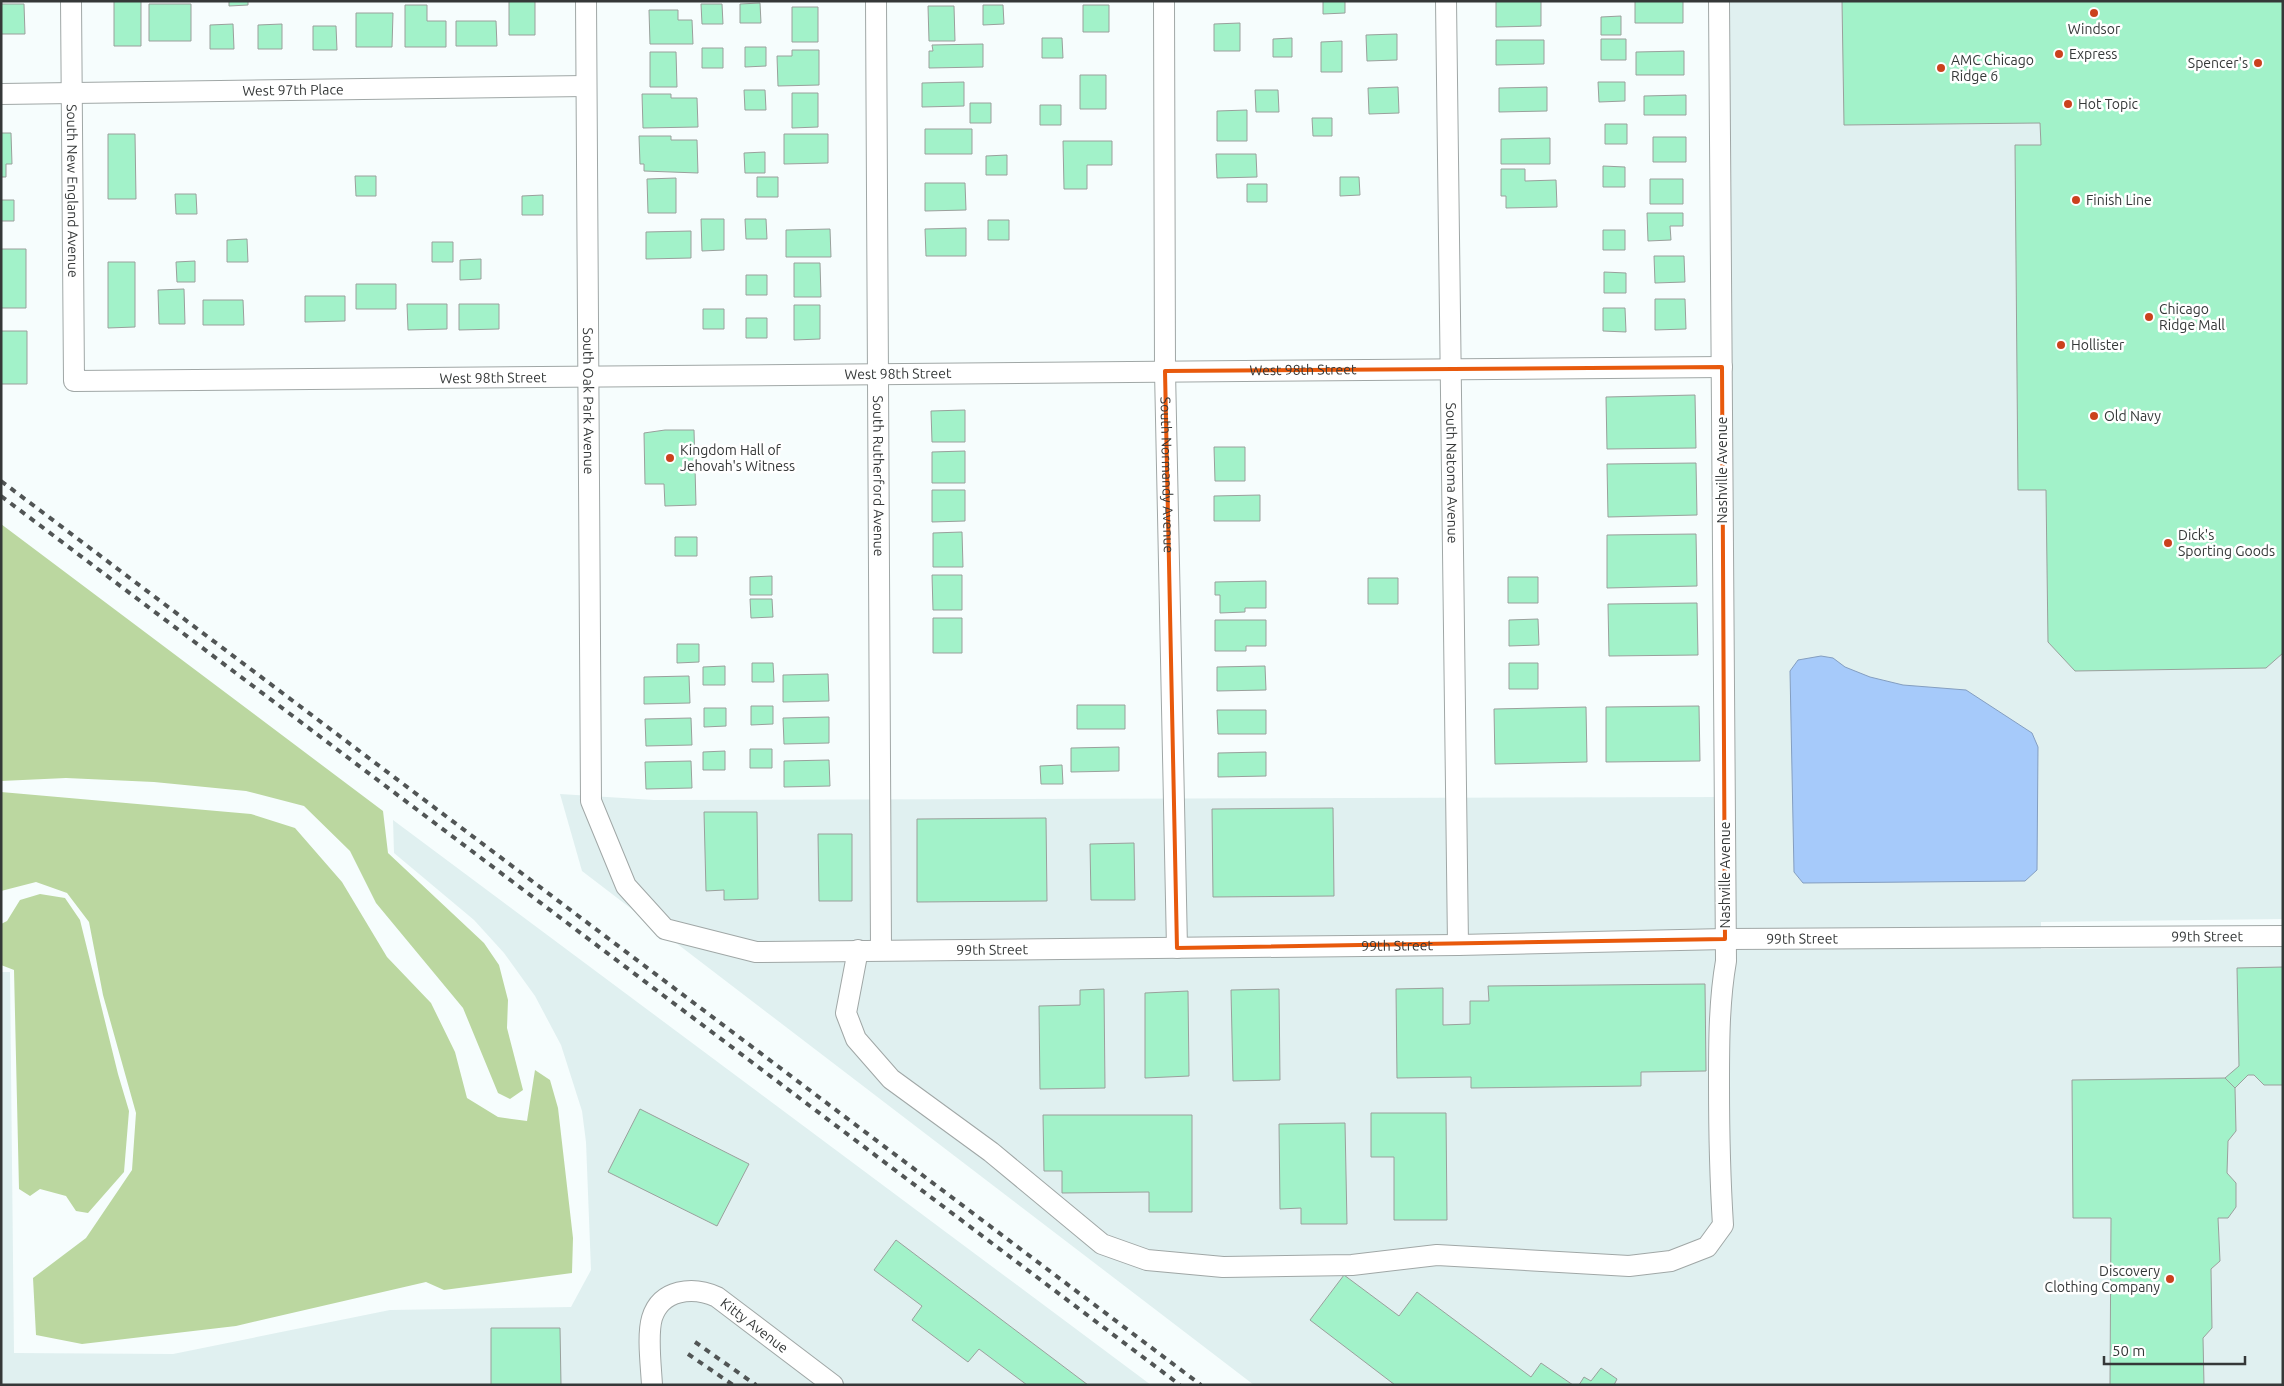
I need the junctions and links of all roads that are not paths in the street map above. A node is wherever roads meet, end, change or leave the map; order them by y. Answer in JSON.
{"nodes":[{"id":1,"x":71,"y":1,"type":"edge"},
{"id":2,"x":586,"y":1,"type":"edge"},
{"id":3,"x":876,"y":1,"type":"edge"},
{"id":4,"x":1164,"y":1,"type":"edge"},
{"id":5,"x":1446,"y":1,"type":"edge"},
{"id":6,"x":1719,"y":1,"type":"edge"},
{"id":7,"x":586,"y":86,"type":"junction"},
{"id":8,"x":71,"y":93,"type":"junction"},
{"id":9,"x":1,"y":94,"type":"edge"},
{"id":10,"x":1722,"y":367,"type":"junction"},
{"id":11,"x":1451,"y":368,"type":"junction"},
{"id":12,"x":1166,"y":372,"type":"junction"},
{"id":13,"x":879,"y":375,"type":"junction"},
{"id":14,"x":590,"y":378,"type":"junction"},
{"id":15,"x":74,"y":381,"type":"joint"},
{"id":16,"x":591,"y":801,"type":"joint"},
{"id":17,"x":2283,"y":936,"type":"edge"},
{"id":18,"x":1725,"y":939,"type":"junction"},
{"id":19,"x":1458,"y":945,"type":"junction"},
{"id":20,"x":1176,"y":948,"type":"junction"},
{"id":21,"x":858,"y":950,"type":"junction"},
{"id":22,"x":881,"y":950,"type":"junction"},
{"id":23,"x":652,"y":1385,"type":"edge"},
{"id":24,"x":834,"y":1385,"type":"edge"}],
"edges":[{"from":1,"to":8,"type":"street","name":"South New England Avenue"},
{"from":2,"to":7,"type":"street","name":"South Oak Park Avenue"},
{"from":3,"to":13,"type":"street","name":"South Rutherford Avenue"},
{"from":4,"to":12,"type":"street","name":"South Normandy Avenue"},
{"from":5,"to":11,"type":"street","name":"South Natoma Avenue"},
{"from":6,"to":10,"type":"street","name":"Nashville Avenue"},
{"from":7,"to":8,"type":"street","name":"West 97th Place"},
{"from":7,"to":14,"type":"street","name":"South Oak Park Avenue"},
{"from":8,"to":9,"type":"street","name":"West 97th Place"},
{"from":8,"to":15,"type":"street","name":"South New England Avenue"},
{"from":10,"to":11,"type":"street","name":"West 98th Street"},
{"from":10,"to":18,"type":"street","name":"Nashville Avenue"},
{"from":11,"to":12,"type":"street","name":"West 98th Street"},
{"from":11,"to":19,"type":"street","name":"South Natoma Avenue"},
{"from":12,"to":13,"type":"street","name":"West 98th Street"},
{"from":12,"to":20,"type":"street","name":"South Normandy Avenue"},
{"from":13,"to":14,"type":"street","name":"West 98th Street"},
{"from":13,"to":22,"type":"street","name":"South Rutherford Avenue"},
{"from":14,"to":15,"type":"street","name":"West 98th Street"},
{"from":14,"to":16,"type":"street","name":"South Oak Park Avenue"},
{"from":16,"to":21,"type":"street","name":"99th Street"},
{"from":17,"to":18,"type":"street","name":"99th Street"},
{"from":18,"to":19,"type":"street","name":"99th Street"},
{"from":18,"to":21,"type":"street","name":"Nashville Avenue"},
{"from":19,"to":20,"type":"street","name":"99th Street"},
{"from":20,"to":22,"type":"street","name":"99th Street"},
{"from":21,"to":22,"type":"street","name":"99th Street"},
{"from":23,"to":24,"type":"street","name":"Kitty Avenue"}]}
